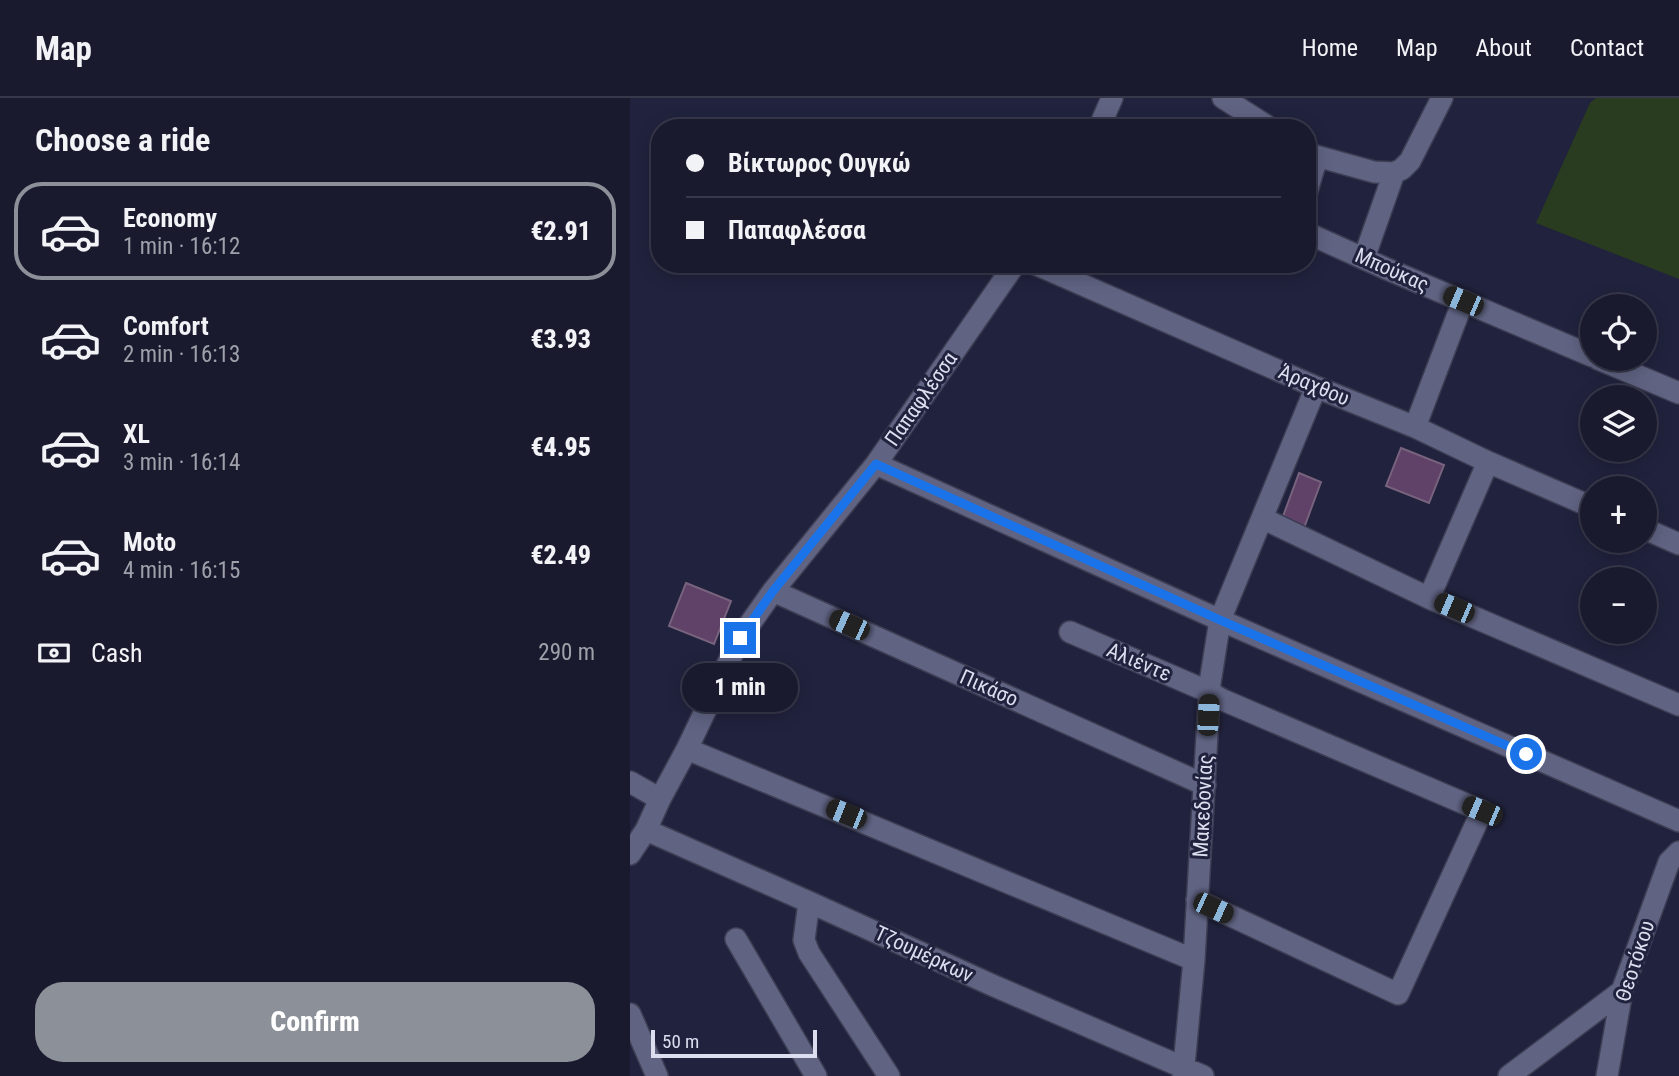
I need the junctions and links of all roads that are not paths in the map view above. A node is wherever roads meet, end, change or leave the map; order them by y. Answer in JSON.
{"nodes":[{"id":1,"x":1112,"y":98,"type":"edge"},
{"id":2,"x":1223,"y":98,"type":"edge"},
{"id":3,"x":1442,"y":98,"type":"edge"},
{"id":4,"x":1103,"y":119,"type":"edge"},
{"id":5,"x":1256,"y":119,"type":"edge"},
{"id":6,"x":1316,"y":155,"type":"edge"},
{"id":7,"x":1394,"y":173,"type":"junction"},
{"id":8,"x":1316,"y":237,"type":"edge"},
{"id":9,"x":1363,"y":258,"type":"junction"},
{"id":10,"x":1009,"y":273,"type":"edge"},
{"id":11,"x":1056,"y":273,"type":"edge"},
{"id":12,"x":1463,"y":301,"type":"junction"},
{"id":13,"x":1580,"y":351,"type":"edge"},
{"id":14,"x":1627,"y":371,"type":"edge"},
{"id":15,"x":1316,"y":387,"type":"junction"},
{"id":16,"x":1679,"y":393,"type":"edge"},
{"id":17,"x":1415,"y":427,"type":"junction"},
{"id":18,"x":1488,"y":462,"type":"junction"},
{"id":19,"x":876,"y":464,"type":"junction"},
{"id":20,"x":1580,"y":502,"type":"edge"},
{"id":21,"x":1262,"y":518,"type":"junction"},
{"id":22,"x":1657,"y":534,"type":"edge"},
{"id":23,"x":1679,"y":544,"type":"edge"},
{"id":24,"x":773,"y":591,"type":"junction"},
{"id":25,"x":1429,"y":598,"type":"junction"},
{"id":26,"x":1220,"y":620,"type":"junction"},
{"id":27,"x":1070,"y":632,"type":"dead end"},
{"id":28,"x":1209,"y":692,"type":"junction"},
{"id":29,"x":1679,"y":705,"type":"edge"},
{"id":30,"x":687,"y":749,"type":"junction"},
{"id":31,"x":630,"y":782,"type":"edge"},
{"id":32,"x":1205,"y":785,"type":"junction"},
{"id":33,"x":660,"y":799,"type":"junction"},
{"id":34,"x":1679,"y":821,"type":"edge"},
{"id":35,"x":646,"y":830,"type":"junction"},
{"id":36,"x":1679,"y":852,"type":"edge"},
{"id":37,"x":630,"y":854,"type":"edge"},
{"id":38,"x":1197,"y":900,"type":"junction"},
{"id":39,"x":809,"y":902,"type":"junction"},
{"id":40,"x":736,"y":939,"type":"dead end"},
{"id":41,"x":1194,"y":960,"type":"junction"},
{"id":42,"x":1622,"y":991,"type":"junction"},
{"id":43,"x":630,"y":1014,"type":"edge"},
{"id":44,"x":1190,"y":1074,"type":"edge"},
{"id":45,"x":657,"y":1076,"type":"edge"},
{"id":46,"x":816,"y":1076,"type":"edge"},
{"id":47,"x":889,"y":1076,"type":"edge"},
{"id":48,"x":1509,"y":1076,"type":"edge"},
{"id":49,"x":1607,"y":1076,"type":"edge"}],
"edges":[{"from":1,"to":4,"type":"street"},
{"from":2,"to":5,"type":"street"},
{"from":3,"to":7,"type":"street"},
{"from":6,"to":7,"type":"street"},
{"from":7,"to":9,"type":"street"},
{"from":8,"to":9,"type":"street","name":"Μπούκας"},
{"from":9,"to":12,"type":"street","name":"Μπούκας"},
{"from":10,"to":19,"type":"street","name":"Παπαφλέσσα"},
{"from":11,"to":15,"type":"street","name":"Άραχθου"},
{"from":12,"to":13,"type":"street","name":"Μπούκας"},
{"from":12,"to":17,"type":"street"},
{"from":14,"to":16,"type":"street"},
{"from":15,"to":17,"type":"street","name":"Άραχθου"},
{"from":15,"to":21,"type":"street","name":"Μακεδονίας"},
{"from":17,"to":18,"type":"street","name":"Άραχθου"},
{"from":18,"to":20,"type":"street","name":"Άραχθου"},
{"from":18,"to":25,"type":"street"},
{"from":19,"to":24,"type":"street","name":"Παπαφλέσσα"},
{"from":19,"to":26,"type":"street"},
{"from":21,"to":25,"type":"street"},
{"from":21,"to":26,"type":"street","name":"Μακεδονίας"},
{"from":22,"to":23,"type":"street"},
{"from":24,"to":30,"type":"street","name":"Παπαφλέσσα"},
{"from":24,"to":32,"type":"street","name":"Πικάσο"},
{"from":25,"to":29,"type":"street"},
{"from":26,"to":28,"type":"street","name":"Μακεδονίας"},
{"from":26,"to":34,"type":"street"},
{"from":27,"to":28,"type":"street","name":"Αλιέντε"},
{"from":28,"to":32,"type":"street","name":"Μακεδονίας"},
{"from":28,"to":38,"type":"street","name":"Αλιέντε"},
{"from":30,"to":33,"type":"street","name":"Παπαφλέσσα"},
{"from":30,"to":41,"type":"street"},
{"from":31,"to":33,"type":"street"},
{"from":32,"to":38,"type":"street","name":"Μακεδονίας"},
{"from":33,"to":35,"type":"street","name":"Παπαφλέσσα"},
{"from":35,"to":37,"type":"street","name":"Παπαφλέσσα"},
{"from":35,"to":39,"type":"street","name":"Τζουμέρκων"},
{"from":36,"to":42,"type":"street","name":"Θεοτόκου"},
{"from":38,"to":41,"type":"street","name":"Μακεδονίας"},
{"from":39,"to":44,"type":"street","name":"Τζουμέρκων"},
{"from":39,"to":47,"type":"street"},
{"from":40,"to":46,"type":"street"},
{"from":41,"to":44,"type":"street","name":"Μακεδονίας"},
{"from":42,"to":48,"type":"street"},
{"from":42,"to":49,"type":"street","name":"Θεοτόκου"},
{"from":43,"to":45,"type":"street"}]}
